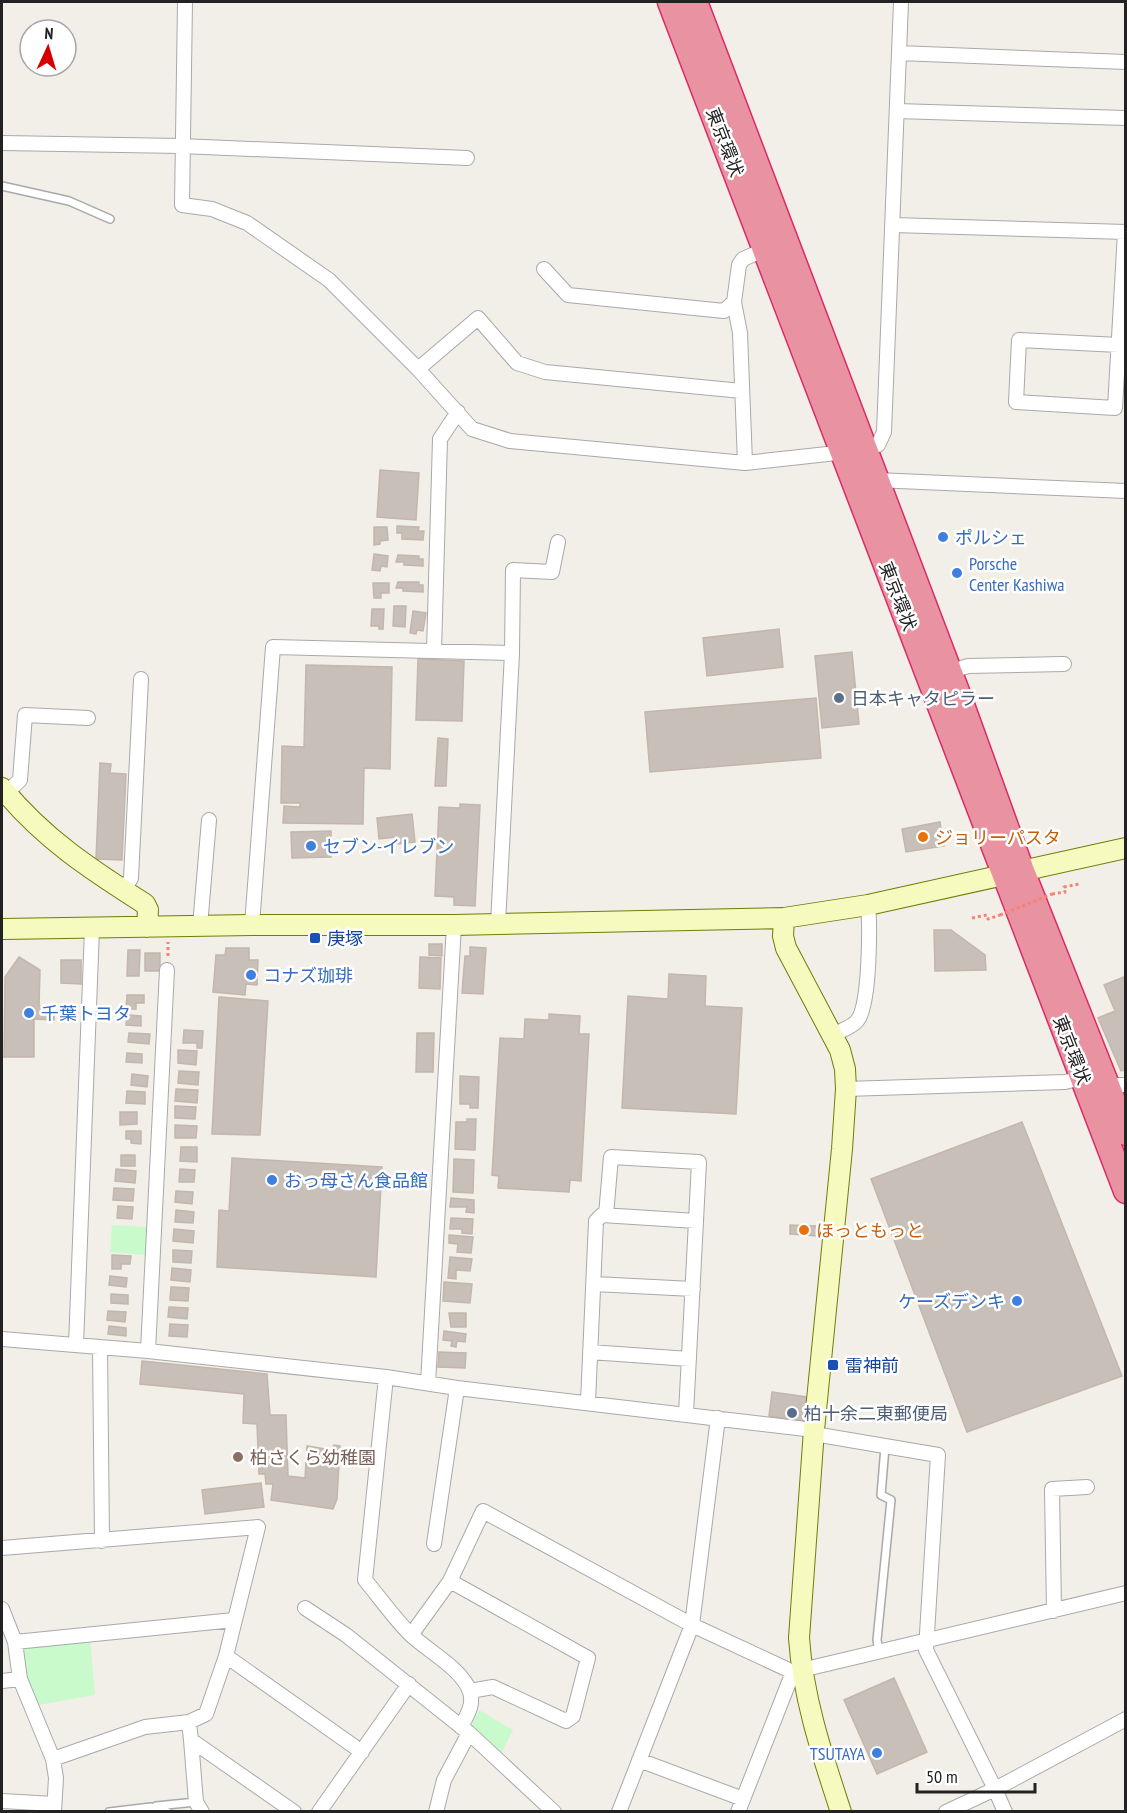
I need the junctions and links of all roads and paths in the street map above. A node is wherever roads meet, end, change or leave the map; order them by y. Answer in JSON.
{"nodes":[{"id":1,"x":185,"y":2,"type":"edge"},
{"id":2,"x":670,"y":2,"type":"edge"},
{"id":3,"x":695,"y":2,"type":"edge"},
{"id":4,"x":901,"y":2,"type":"edge"},
{"id":5,"x":899,"y":53,"type":"junction"},
{"id":6,"x":1125,"y":62,"type":"edge"},
{"id":7,"x":897,"y":111,"type":"junction"},
{"id":8,"x":1125,"y":118,"type":"edge"},
{"id":9,"x":2,"y":144,"type":"edge"},
{"id":10,"x":181,"y":146,"type":"junction"},
{"id":11,"x":467,"y":158,"type":"dead end"},
{"id":12,"x":2,"y":186,"type":"edge"},
{"id":13,"x":110,"y":219,"type":"dead end"},
{"id":14,"x":893,"y":225,"type":"junction"},
{"id":15,"x":1125,"y":232,"type":"edge"},
{"id":16,"x":766,"y":249,"type":"junction"},
{"id":17,"x":544,"y":268,"type":"dead end"},
{"id":18,"x":734,"y":302,"type":"junction"},
{"id":19,"x":1119,"y":345,"type":"junction"},
{"id":20,"x":418,"y":369,"type":"junction"},
{"id":21,"x":742,"y":391,"type":"junction"},
{"id":22,"x":458,"y":412,"type":"junction"},
{"id":23,"x":853,"y":451,"type":"junction"},
{"id":24,"x":745,"y":463,"type":"junction"},
{"id":25,"x":876,"y":480,"type":"junction"},
{"id":26,"x":1125,"y":491,"type":"edge"},
{"id":27,"x":558,"y":542,"type":"dead end"},
{"id":28,"x":435,"y":651,"type":"junction"},
{"id":29,"x":512,"y":653,"type":"junction"},
{"id":30,"x":1065,"y":664,"type":"dead end"},
{"id":31,"x":939,"y":675,"type":"junction"},
{"id":32,"x":141,"y":679,"type":"dead end"},
{"id":33,"x":88,"y":718,"type":"dead end"},
{"id":34,"x":4,"y":790,"type":"edge"},
{"id":35,"x":209,"y":820,"type":"dead end"},
{"id":36,"x":1125,"y":848,"type":"edge"},
{"id":37,"x":1013,"y":873,"type":"junction"},
{"id":38,"x":1079,"y":884,"type":"dead end"},
{"id":39,"x":124,"y":891,"type":"junction"},
{"id":40,"x":868,"y":905,"type":"junction"},
{"id":41,"x":784,"y":918,"type":"junction"},
{"id":42,"x":972,"y":918,"type":"dead end"},
{"id":43,"x":498,"y":924,"type":"junction"},
{"id":44,"x":252,"y":925,"type":"junction"},
{"id":45,"x":454,"y":925,"type":"junction"},
{"id":46,"x":200,"y":926,"type":"junction"},
{"id":47,"x":147,"y":927,"type":"junction"},
{"id":48,"x":169,"y":927,"type":"junction"},
{"id":49,"x":2,"y":929,"type":"edge"},
{"id":50,"x":92,"y":929,"type":"junction"},
{"id":51,"x":167,"y":970,"type":"joint"},
{"id":52,"x":833,"y":1035,"type":"junction"},
{"id":53,"x":1082,"y":1078,"type":"junction"},
{"id":54,"x":1116,"y":1085,"type":"edge"},
{"id":55,"x":846,"y":1089,"type":"junction"},
{"id":56,"x":1125,"y":1133,"type":"edge"},
{"id":57,"x":1125,"y":1191,"type":"edge"},
{"id":58,"x":606,"y":1215,"type":"junction"},
{"id":59,"x":696,"y":1221,"type":"junction"},
{"id":60,"x":594,"y":1284,"type":"junction"},
{"id":61,"x":693,"y":1289,"type":"junction"},
{"id":62,"x":2,"y":1339,"type":"edge"},
{"id":63,"x":67,"y":1347,"type":"junction"},
{"id":64,"x":100,"y":1347,"type":"junction"},
{"id":65,"x":148,"y":1351,"type":"junction"},
{"id":66,"x":590,"y":1352,"type":"junction"},
{"id":67,"x":689,"y":1359,"type":"junction"},
{"id":68,"x":386,"y":1377,"type":"junction"},
{"id":69,"x":428,"y":1383,"type":"junction"},
{"id":70,"x":457,"y":1388,"type":"junction"},
{"id":71,"x":588,"y":1402,"type":"junction"},
{"id":72,"x":686,"y":1414,"type":"junction"},
{"id":73,"x":718,"y":1418,"type":"junction"},
{"id":74,"x":814,"y":1430,"type":"junction"},
{"id":75,"x":885,"y":1447,"type":"junction"},
{"id":76,"x":1087,"y":1487,"type":"dead end"},
{"id":77,"x":102,"y":1541,"type":"junction"},
{"id":78,"x":434,"y":1544,"type":"dead end"},
{"id":79,"x":2,"y":1548,"type":"edge"},
{"id":80,"x":450,"y":1581,"type":"junction"},
{"id":81,"x":1125,"y":1593,"type":"edge"},
{"id":82,"x":304,"y":1608,"type":"dead end"},
{"id":83,"x":2,"y":1609,"type":"edge"},
{"id":84,"x":1054,"y":1611,"type":"junction"},
{"id":85,"x":234,"y":1620,"type":"junction"},
{"id":86,"x":692,"y":1624,"type":"junction"},
{"id":87,"x":411,"y":1635,"type":"junction"},
{"id":88,"x":926,"y":1639,"type":"junction"},
{"id":89,"x":15,"y":1642,"type":"junction"},
{"id":90,"x":879,"y":1650,"type":"junction"},
{"id":91,"x":226,"y":1656,"type":"junction"},
{"id":92,"x":797,"y":1671,"type":"junction"},
{"id":93,"x":20,"y":1679,"type":"junction"},
{"id":94,"x":2,"y":1681,"type":"edge"},
{"id":95,"x":409,"y":1684,"type":"junction"},
{"id":96,"x":470,"y":1690,"type":"junction"},
{"id":97,"x":1125,"y":1719,"type":"edge"},
{"id":98,"x":189,"y":1722,"type":"junction"},
{"id":99,"x":465,"y":1730,"type":"junction"},
{"id":100,"x":191,"y":1740,"type":"junction"},
{"id":101,"x":362,"y":1752,"type":"junction"},
{"id":102,"x":53,"y":1759,"type":"junction"},
{"id":103,"x":639,"y":1760,"type":"junction"},
{"id":104,"x":994,"y":1789,"type":"junction"},
{"id":105,"x":2,"y":1801,"type":"edge"},
{"id":106,"x":740,"y":1805,"type":"edge"},
{"id":107,"x":151,"y":1807,"type":"junction"},
{"id":108,"x":199,"y":1807,"type":"edge"},
{"id":109,"x":54,"y":1808,"type":"edge"},
{"id":110,"x":109,"y":1812,"type":"edge"},
{"id":111,"x":168,"y":1812,"type":"edge"},
{"id":112,"x":294,"y":1812,"type":"edge"},
{"id":113,"x":319,"y":1812,"type":"edge"},
{"id":114,"x":436,"y":1812,"type":"edge"},
{"id":115,"x":554,"y":1812,"type":"edge"},
{"id":116,"x":619,"y":1812,"type":"edge"},
{"id":117,"x":840,"y":1812,"type":"edge"},
{"id":118,"x":946,"y":1812,"type":"edge"},
{"id":119,"x":1005,"y":1812,"type":"edge"}],
"edges":[{"from":1,"to":10,"type":"street"},
{"from":2,"to":16,"type":"highway","name":"東京環状"},
{"from":3,"to":23,"type":"highway","name":"東京環状"},
{"from":4,"to":5,"type":"street"},
{"from":5,"to":6,"type":"street"},
{"from":5,"to":7,"type":"street"},
{"from":7,"to":8,"type":"street"},
{"from":7,"to":14,"type":"street"},
{"from":9,"to":10,"type":"street"},
{"from":10,"to":11,"type":"street"},
{"from":10,"to":20,"type":"street"},
{"from":12,"to":13,"type":"lane"},
{"from":14,"to":15,"type":"street"},
{"from":14,"to":23,"type":"street"},
{"from":15,"to":19,"type":"street"},
{"from":16,"to":18,"type":"street"},
{"from":16,"to":23,"type":"highway","name":"東京環状"},
{"from":17,"to":18,"type":"street"},
{"from":18,"to":21,"type":"street"},
{"from":19,"to":19,"type":"street"},
{"from":20,"to":21,"type":"street"},
{"from":20,"to":22,"type":"street"},
{"from":21,"to":24,"type":"street"},
{"from":22,"to":24,"type":"street"},
{"from":22,"to":28,"type":"street"},
{"from":23,"to":24,"type":"street"},
{"from":23,"to":25,"type":"highway","name":"東京環状"},
{"from":23,"to":31,"type":"highway","name":"東京環状"},
{"from":25,"to":26,"type":"street"},
{"from":25,"to":31,"type":"highway","name":"東京環状"},
{"from":27,"to":29,"type":"street"},
{"from":28,"to":29,"type":"street"},
{"from":28,"to":44,"type":"street"},
{"from":29,"to":43,"type":"street"},
{"from":30,"to":31,"type":"street"},
{"from":31,"to":37,"type":"highway","name":"東京環状"},
{"from":32,"to":39,"type":"street"},
{"from":33,"to":34,"type":"street"},
{"from":34,"to":39,"type":"street"},
{"from":35,"to":46,"type":"street"},
{"from":36,"to":37,"type":"street"},
{"from":37,"to":40,"type":"street"},
{"from":37,"to":53,"type":"highway","name":"東京環状"},
{"from":37,"to":54,"type":"highway","name":"東京環状"},
{"from":38,"to":42,"type":"path","bridge":true},
{"from":39,"to":47,"type":"street"},
{"from":40,"to":41,"type":"street"},
{"from":40,"to":52,"type":"street"},
{"from":41,"to":43,"type":"street"},
{"from":41,"to":52,"type":"street"},
{"from":43,"to":45,"type":"street"},
{"from":44,"to":45,"type":"street"},
{"from":44,"to":46,"type":"street"},
{"from":45,"to":69,"type":"street"},
{"from":46,"to":48,"type":"street"},
{"from":47,"to":48,"type":"street"},
{"from":47,"to":50,"type":"street"},
{"from":48,"to":51,"type":"path"},
{"from":49,"to":50,"type":"street"},
{"from":50,"to":63,"type":"street"},
{"from":51,"to":65,"type":"street"},
{"from":52,"to":55,"type":"street"},
{"from":53,"to":55,"type":"street"},
{"from":53,"to":57,"type":"highway","name":"東京環状"},
{"from":54,"to":56,"type":"highway","name":"東京環状"},
{"from":55,"to":74,"type":"street"},
{"from":58,"to":59,"type":"street"},
{"from":58,"to":59,"type":"street"},
{"from":58,"to":60,"type":"street"},
{"from":59,"to":61,"type":"street"},
{"from":60,"to":61,"type":"street"},
{"from":60,"to":66,"type":"street"},
{"from":61,"to":67,"type":"street"},
{"from":62,"to":63,"type":"street"},
{"from":63,"to":64,"type":"street"},
{"from":64,"to":65,"type":"street"},
{"from":64,"to":77,"type":"street"},
{"from":65,"to":68,"type":"street"},
{"from":66,"to":67,"type":"street"},
{"from":66,"to":71,"type":"street"},
{"from":67,"to":72,"type":"street"},
{"from":68,"to":69,"type":"street"},
{"from":68,"to":87,"type":"street"},
{"from":69,"to":70,"type":"street"},
{"from":70,"to":71,"type":"street"},
{"from":70,"to":78,"type":"street"},
{"from":71,"to":72,"type":"street"},
{"from":72,"to":73,"type":"street"},
{"from":73,"to":74,"type":"street"},
{"from":73,"to":86,"type":"street"},
{"from":74,"to":75,"type":"street"},
{"from":74,"to":92,"type":"street"},
{"from":75,"to":88,"type":"street"},
{"from":75,"to":90,"type":"lane"},
{"from":76,"to":84,"type":"street"},
{"from":77,"to":79,"type":"street"},
{"from":77,"to":85,"type":"street"},
{"from":80,"to":86,"type":"street"},
{"from":80,"to":87,"type":"street"},
{"from":80,"to":96,"type":"street"},
{"from":81,"to":84,"type":"street"},
{"from":82,"to":95,"type":"street"},
{"from":83,"to":89,"type":"street"},
{"from":84,"to":88,"type":"street"},
{"from":85,"to":89,"type":"street"},
{"from":85,"to":91,"type":"street"},
{"from":86,"to":92,"type":"street"},
{"from":86,"to":103,"type":"street"},
{"from":87,"to":96,"type":"street"},
{"from":88,"to":90,"type":"street"},
{"from":88,"to":104,"type":"street"},
{"from":89,"to":93,"type":"street"},
{"from":90,"to":92,"type":"street"},
{"from":91,"to":98,"type":"street"},
{"from":91,"to":101,"type":"street"},
{"from":92,"to":106,"type":"street"},
{"from":92,"to":117,"type":"street"},
{"from":93,"to":94,"type":"street"},
{"from":93,"to":102,"type":"street"},
{"from":95,"to":99,"type":"street"},
{"from":95,"to":101,"type":"street"},
{"from":96,"to":99,"type":"street"},
{"from":97,"to":104,"type":"street"},
{"from":98,"to":100,"type":"street"},
{"from":98,"to":102,"type":"street"},
{"from":99,"to":114,"type":"street"},
{"from":99,"to":115,"type":"street"},
{"from":100,"to":108,"type":"street"},
{"from":100,"to":112,"type":"street"},
{"from":101,"to":113,"type":"street"},
{"from":102,"to":109,"type":"street"},
{"from":103,"to":106,"type":"street"},
{"from":103,"to":116,"type":"street"},
{"from":104,"to":118,"type":"street"},
{"from":104,"to":119,"type":"street"},
{"from":105,"to":109,"type":"street"},
{"from":107,"to":108,"type":"lane"},
{"from":107,"to":110,"type":"lane"},
{"from":107,"to":111,"type":"lane"}]}
